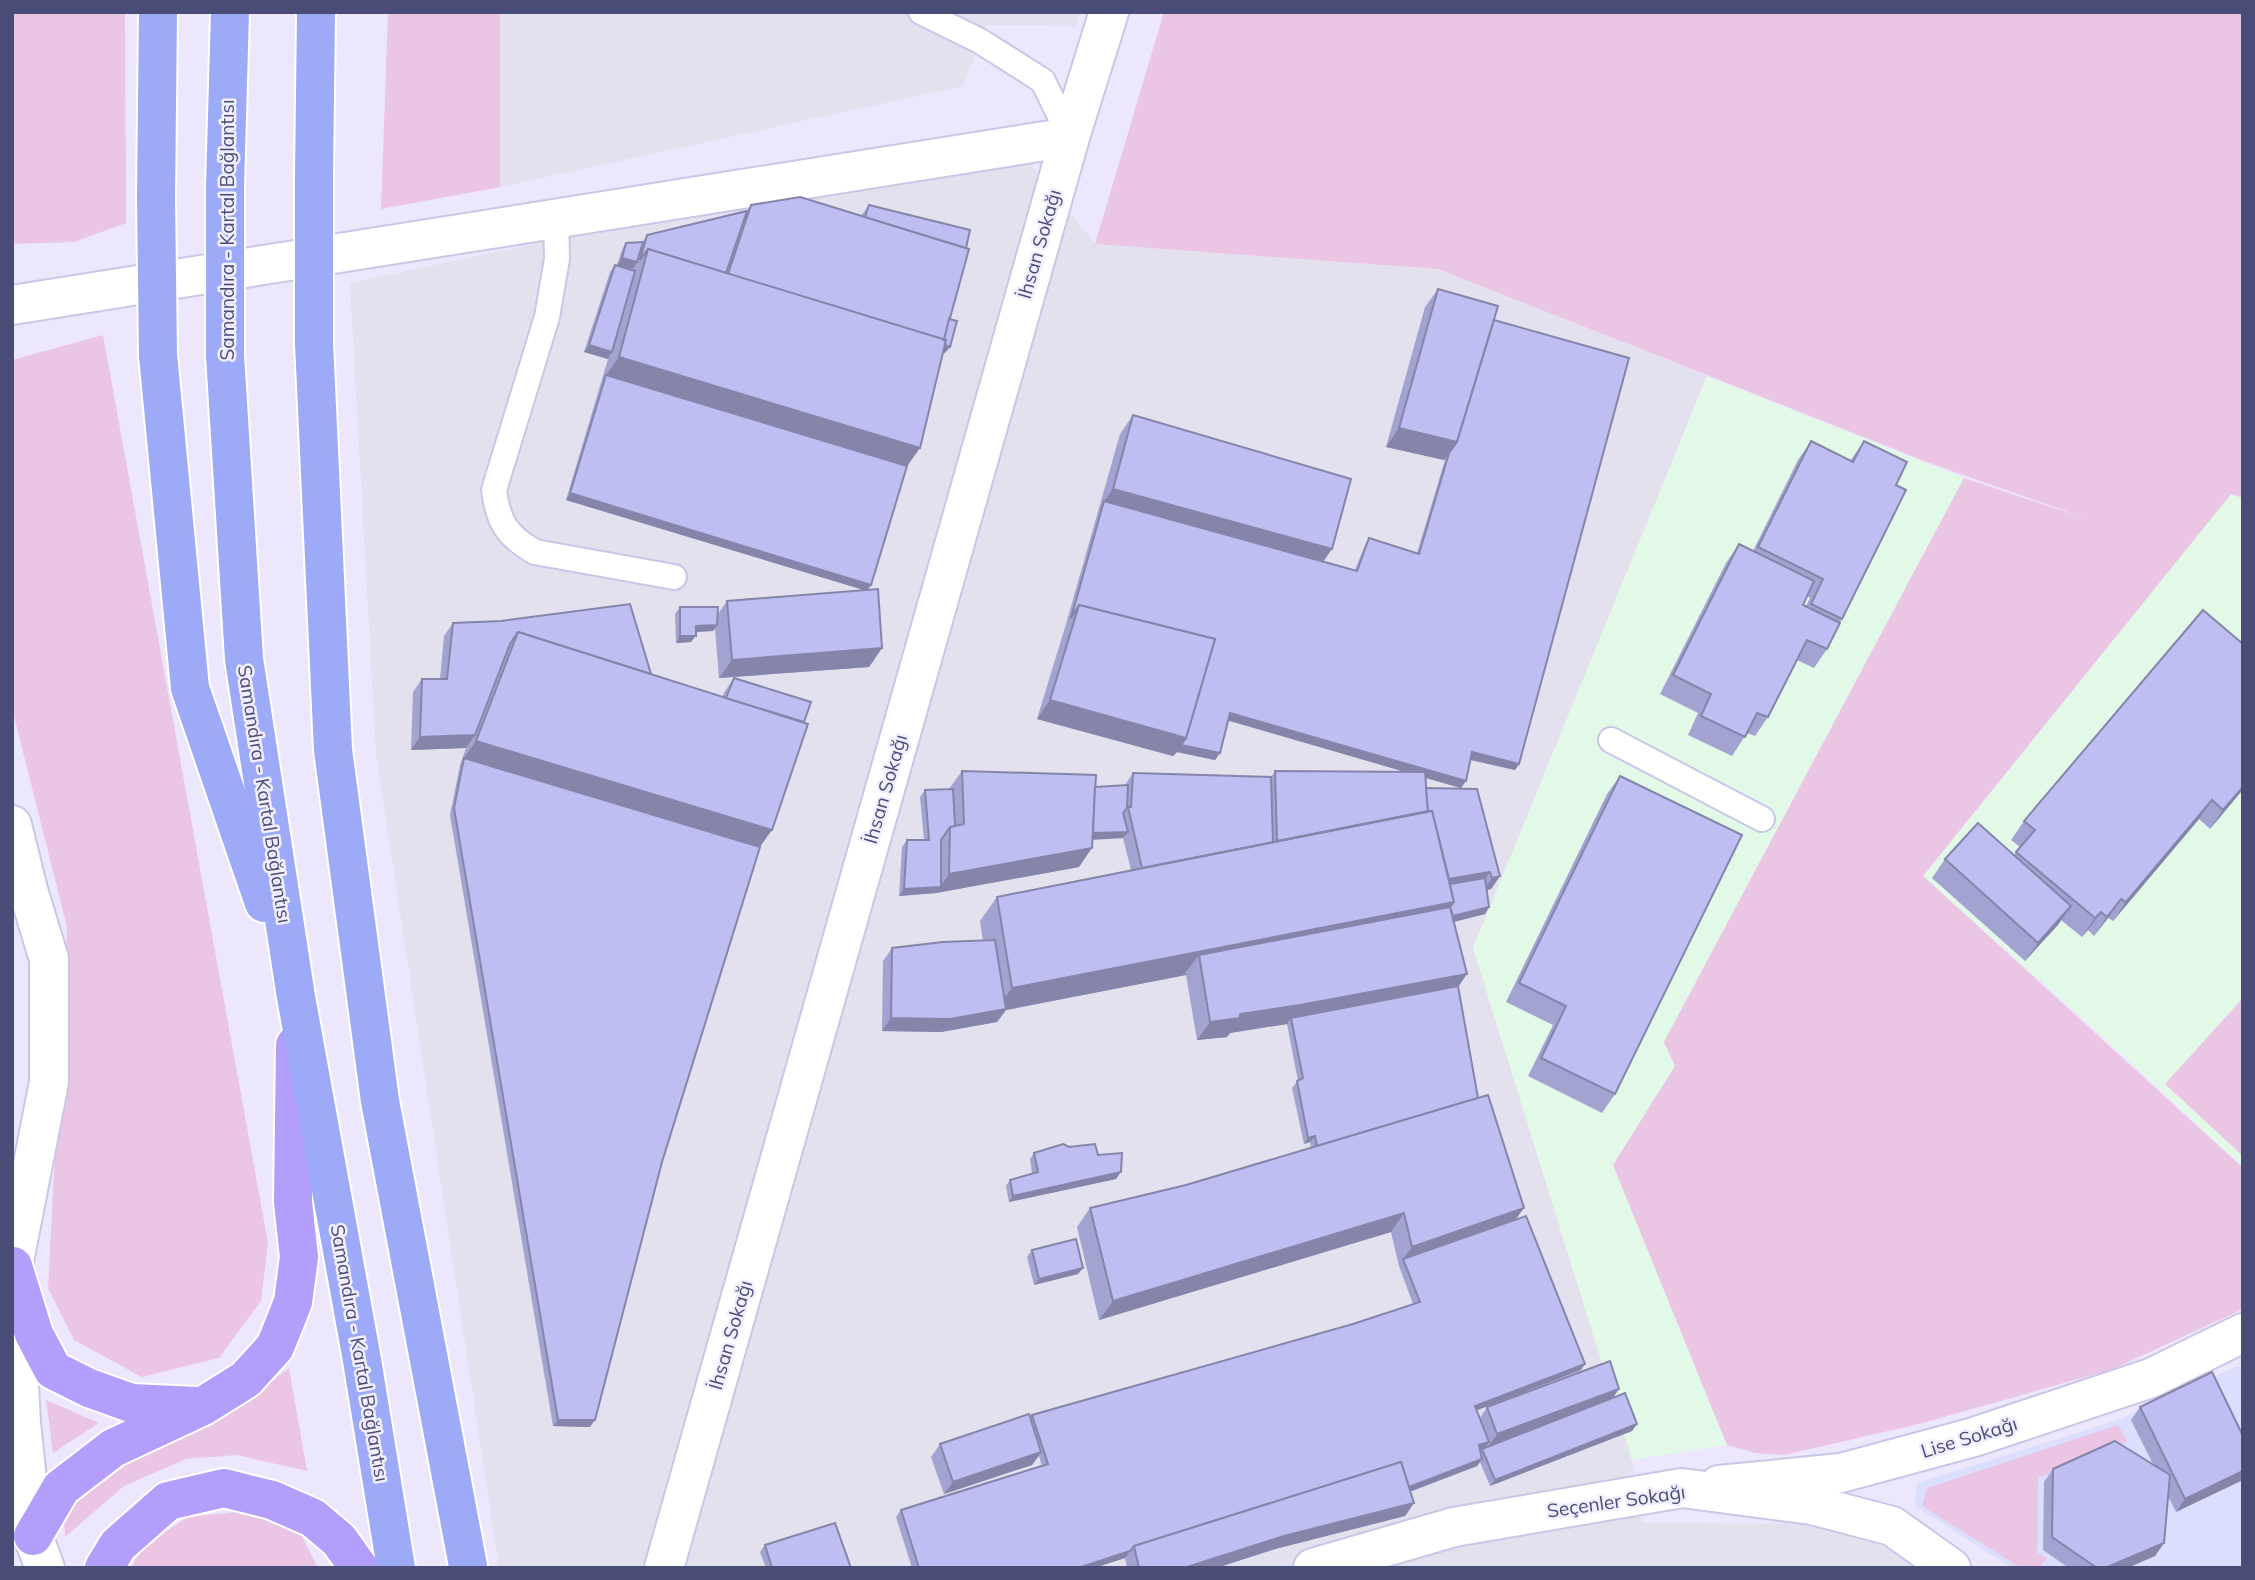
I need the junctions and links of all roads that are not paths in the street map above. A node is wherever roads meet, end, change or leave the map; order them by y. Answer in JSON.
{"nodes":[{"id":1,"x":158,"y":12,"type":"edge"},
{"id":2,"x":230,"y":12,"type":"edge"},
{"id":3,"x":316,"y":12,"type":"edge"},
{"id":4,"x":921,"y":12,"type":"edge"},
{"id":5,"x":1109,"y":12,"type":"edge"},
{"id":6,"x":1070,"y":137,"type":"junction"},
{"id":7,"x":556,"y":219,"type":"junction"},
{"id":8,"x":14,"y":305,"type":"edge"},
{"id":9,"x":674,"y":577,"type":"dead end"},
{"id":10,"x":1611,"y":740,"type":"dead end"},
{"id":11,"x":1762,"y":819,"type":"dead end"},
{"id":12,"x":12,"y":825,"type":"edge"},
{"id":13,"x":296,"y":998,"type":"junction"},
{"id":14,"x":12,"y":1266,"type":"edge"},
{"id":15,"x":2243,"y":1333,"type":"edge"},
{"id":16,"x":203,"y":1406,"type":"junction"},
{"id":17,"x":1682,"y":1488,"type":"junction"},
{"id":18,"x":39,"y":1552,"type":"edge"},
{"id":19,"x":469,"y":1567,"type":"edge"},
{"id":20,"x":104,"y":1568,"type":"edge"},
{"id":21,"x":359,"y":1568,"type":"edge"},
{"id":22,"x":396,"y":1568,"type":"edge"},
{"id":23,"x":664,"y":1568,"type":"edge"},
{"id":24,"x":1313,"y":1568,"type":"edge"},
{"id":25,"x":1951,"y":1568,"type":"edge"}],
"edges":[{"from":1,"to":13,"type":"highway","bridge":true},
{"from":2,"to":13,"type":"highway","name":"Samandıra - Kartal Bağlantısı","bridge":true},
{"from":3,"to":19,"type":"highway","bridge":true},
{"from":4,"to":6,"type":"lane"},
{"from":5,"to":6,"type":"street","name":"İhsan Sokağı"},
{"from":6,"to":7,"type":"street"},
{"from":6,"to":23,"type":"street","name":"İhsan Sokağı"},
{"from":7,"to":8,"type":"street"},
{"from":7,"to":9,"type":"lane"},
{"from":10,"to":11,"type":"lane"},
{"from":12,"to":14,"type":"street"},
{"from":13,"to":16,"type":"main road"},
{"from":13,"to":22,"type":"highway","name":"Samandıra - Kartal Bağlantısı"},
{"from":14,"to":16,"type":"main road"},
{"from":14,"to":18,"type":"street"},
{"from":15,"to":17,"type":"street","name":"Lise Sokağı"},
{"from":16,"to":18,"type":"main road"},
{"from":17,"to":24,"type":"street","name":"Seçenler Sokağı"},
{"from":17,"to":25,"type":"street","name":"Seçenler Sokağı"},
{"from":20,"to":21,"type":"main road"}]}
